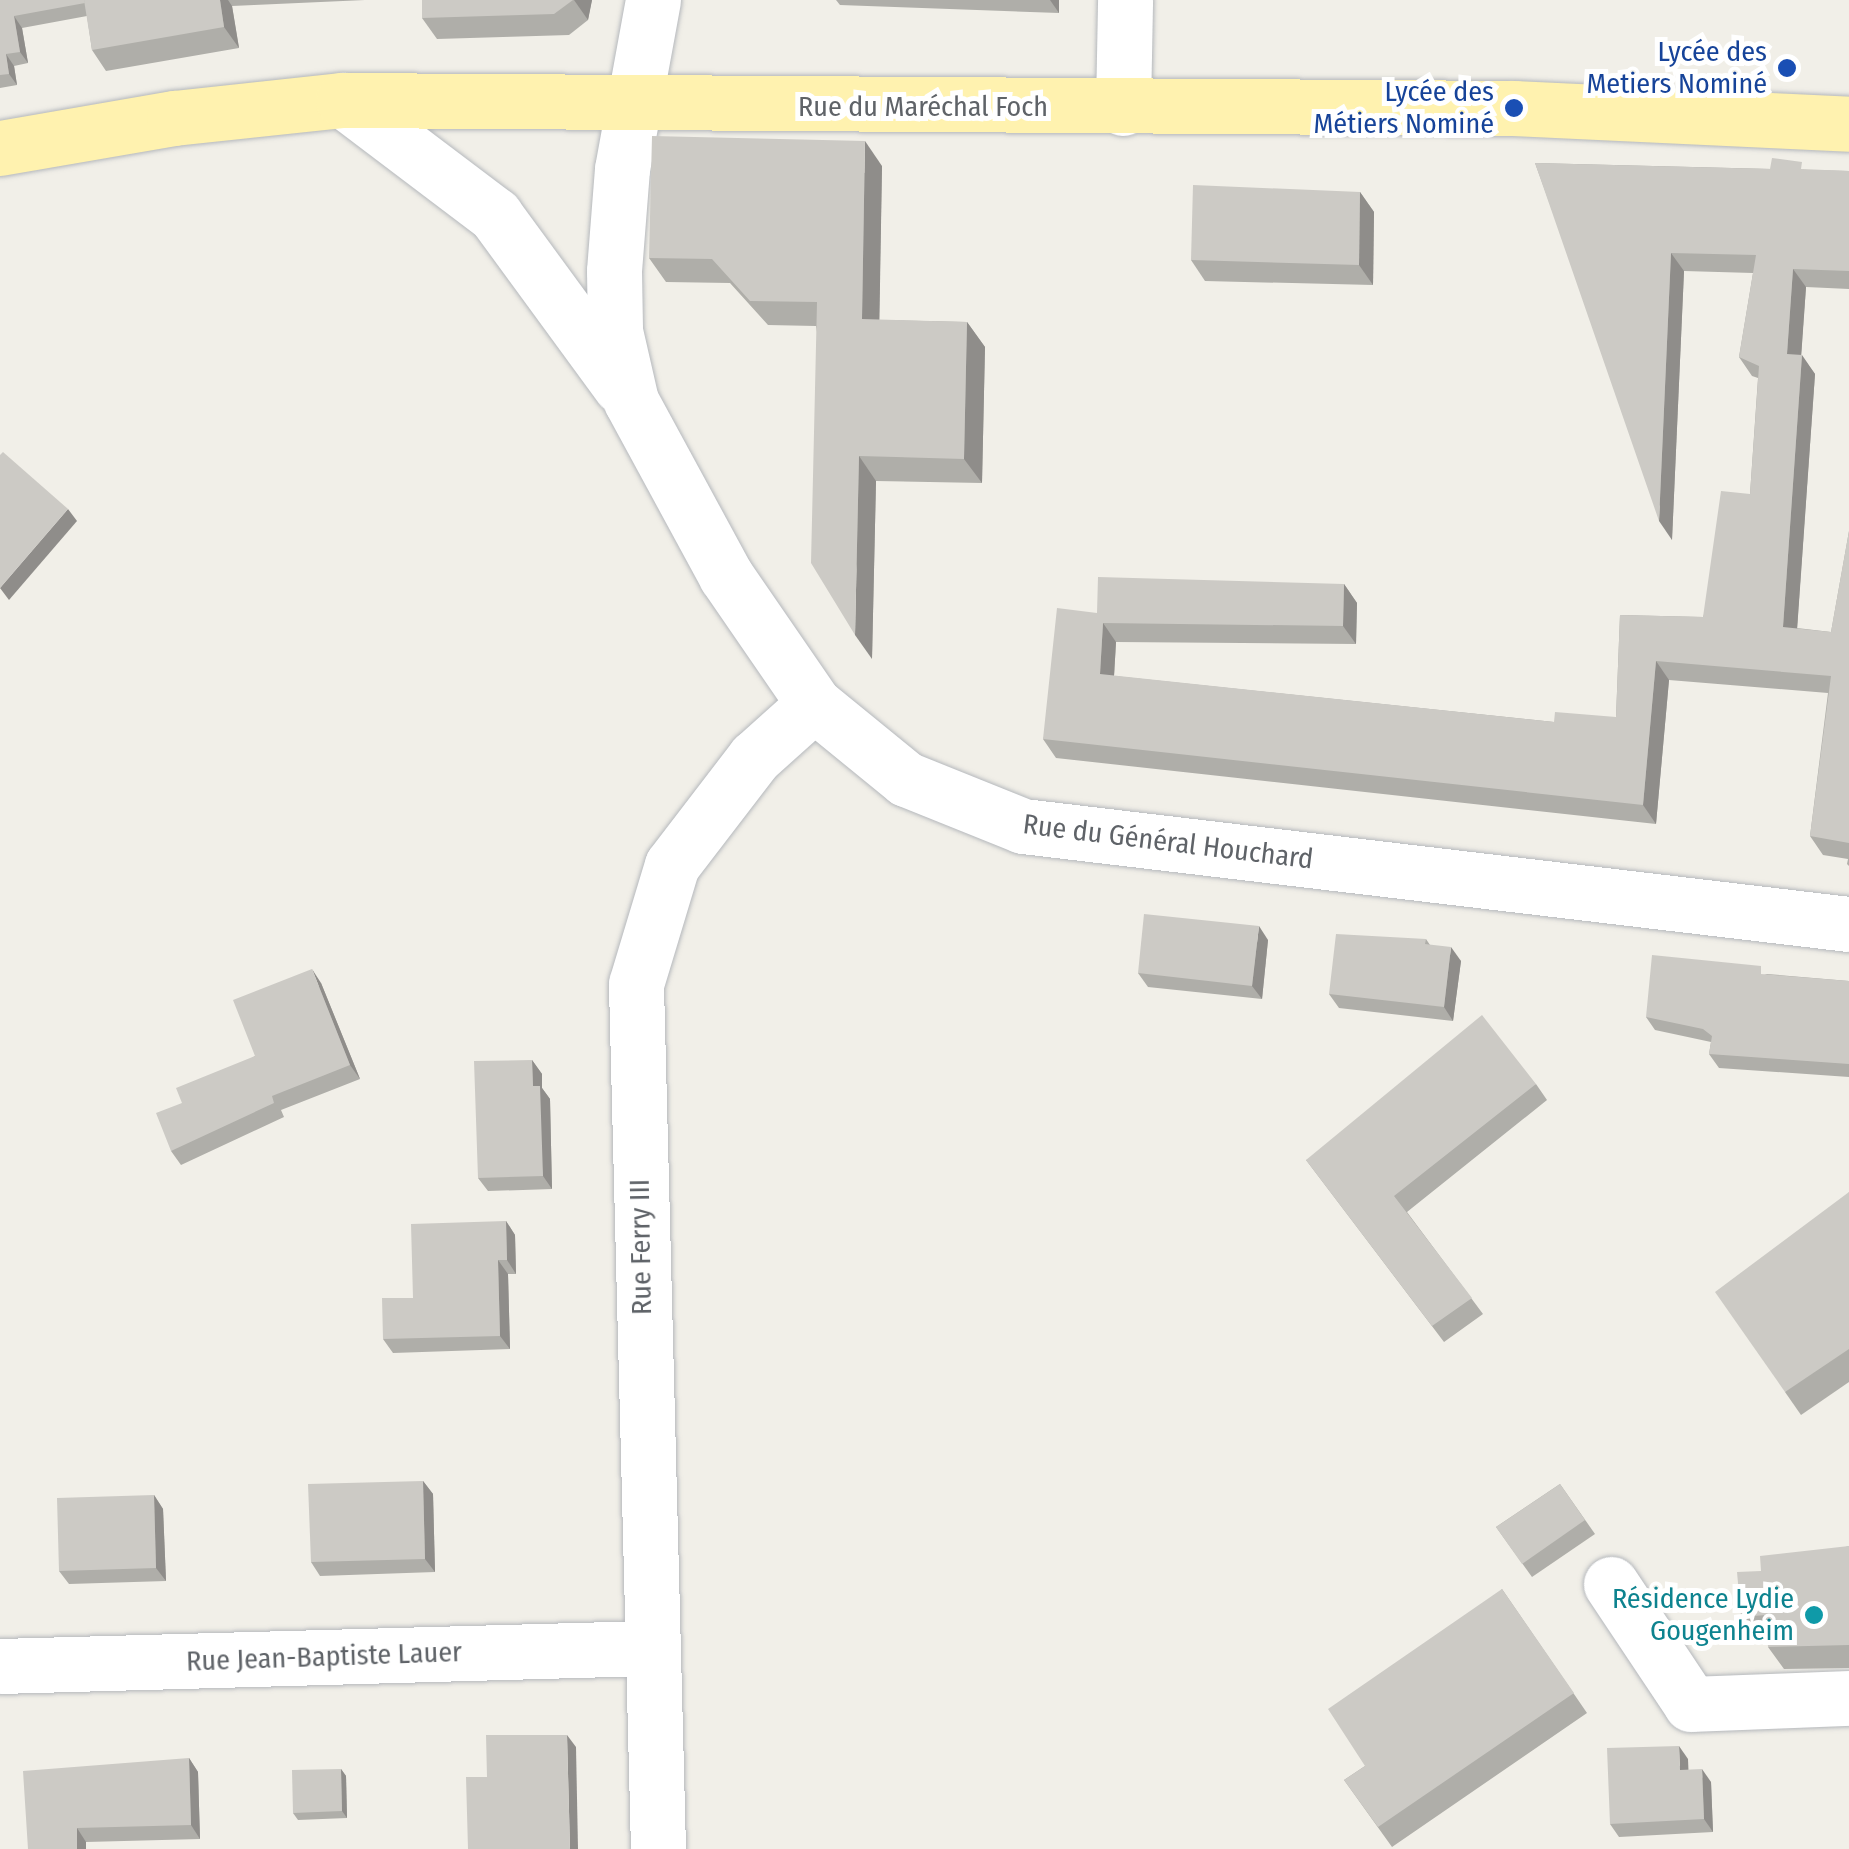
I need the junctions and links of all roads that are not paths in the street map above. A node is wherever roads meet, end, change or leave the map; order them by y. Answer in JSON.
{"nodes":[{"id":1,"x":653,"y":0,"type":"edge"},
{"id":2,"x":1125,"y":0,"type":"edge"},
{"id":3,"x":344,"y":100,"type":"junction"},
{"id":4,"x":634,"y":107,"type":"junction"},
{"id":5,"x":1123,"y":108,"type":"junction"},
{"id":6,"x":1849,"y":124,"type":"edge"},
{"id":7,"x":0,"y":148,"type":"edge"},
{"id":8,"x":630,"y":401,"type":"junction"},
{"id":9,"x":814,"y":704,"type":"junction"},
{"id":10,"x":1849,"y":924,"type":"edge"},
{"id":11,"x":1611,"y":1584,"type":"dead end"},
{"id":12,"x":649,"y":1648,"type":"junction"},
{"id":13,"x":0,"y":1666,"type":"edge"},
{"id":14,"x":1849,"y":1698,"type":"edge"},
{"id":15,"x":658,"y":1849,"type":"edge"}],
"edges":[{"from":1,"to":4,"type":"street","name":"Rue du Général Houchard"},
{"from":2,"to":5,"type":"street"},
{"from":3,"to":4,"type":"main road","name":"Rue du Maréchal Foch"},
{"from":3,"to":7,"type":"main road","name":"Rue du Maréchal Foch"},
{"from":3,"to":8,"type":"street","name":"Rue du Général Houchard"},
{"from":4,"to":5,"type":"main road","name":"Rue du Maréchal Foch"},
{"from":4,"to":8,"type":"street","name":"Rue du Général Houchard"},
{"from":5,"to":6,"type":"main road","name":"Rue du Maréchal Foch"},
{"from":8,"to":9,"type":"street","name":"Rue du Général Houchard"},
{"from":9,"to":10,"type":"street","name":"Rue du Général Houchard"},
{"from":9,"to":12,"type":"street","name":"Rue Ferry III"},
{"from":11,"to":14,"type":"street"},
{"from":12,"to":13,"type":"street","name":"Rue Jean-Baptiste Lauer"},
{"from":12,"to":15,"type":"street","name":"Rue Ferry III"}]}
